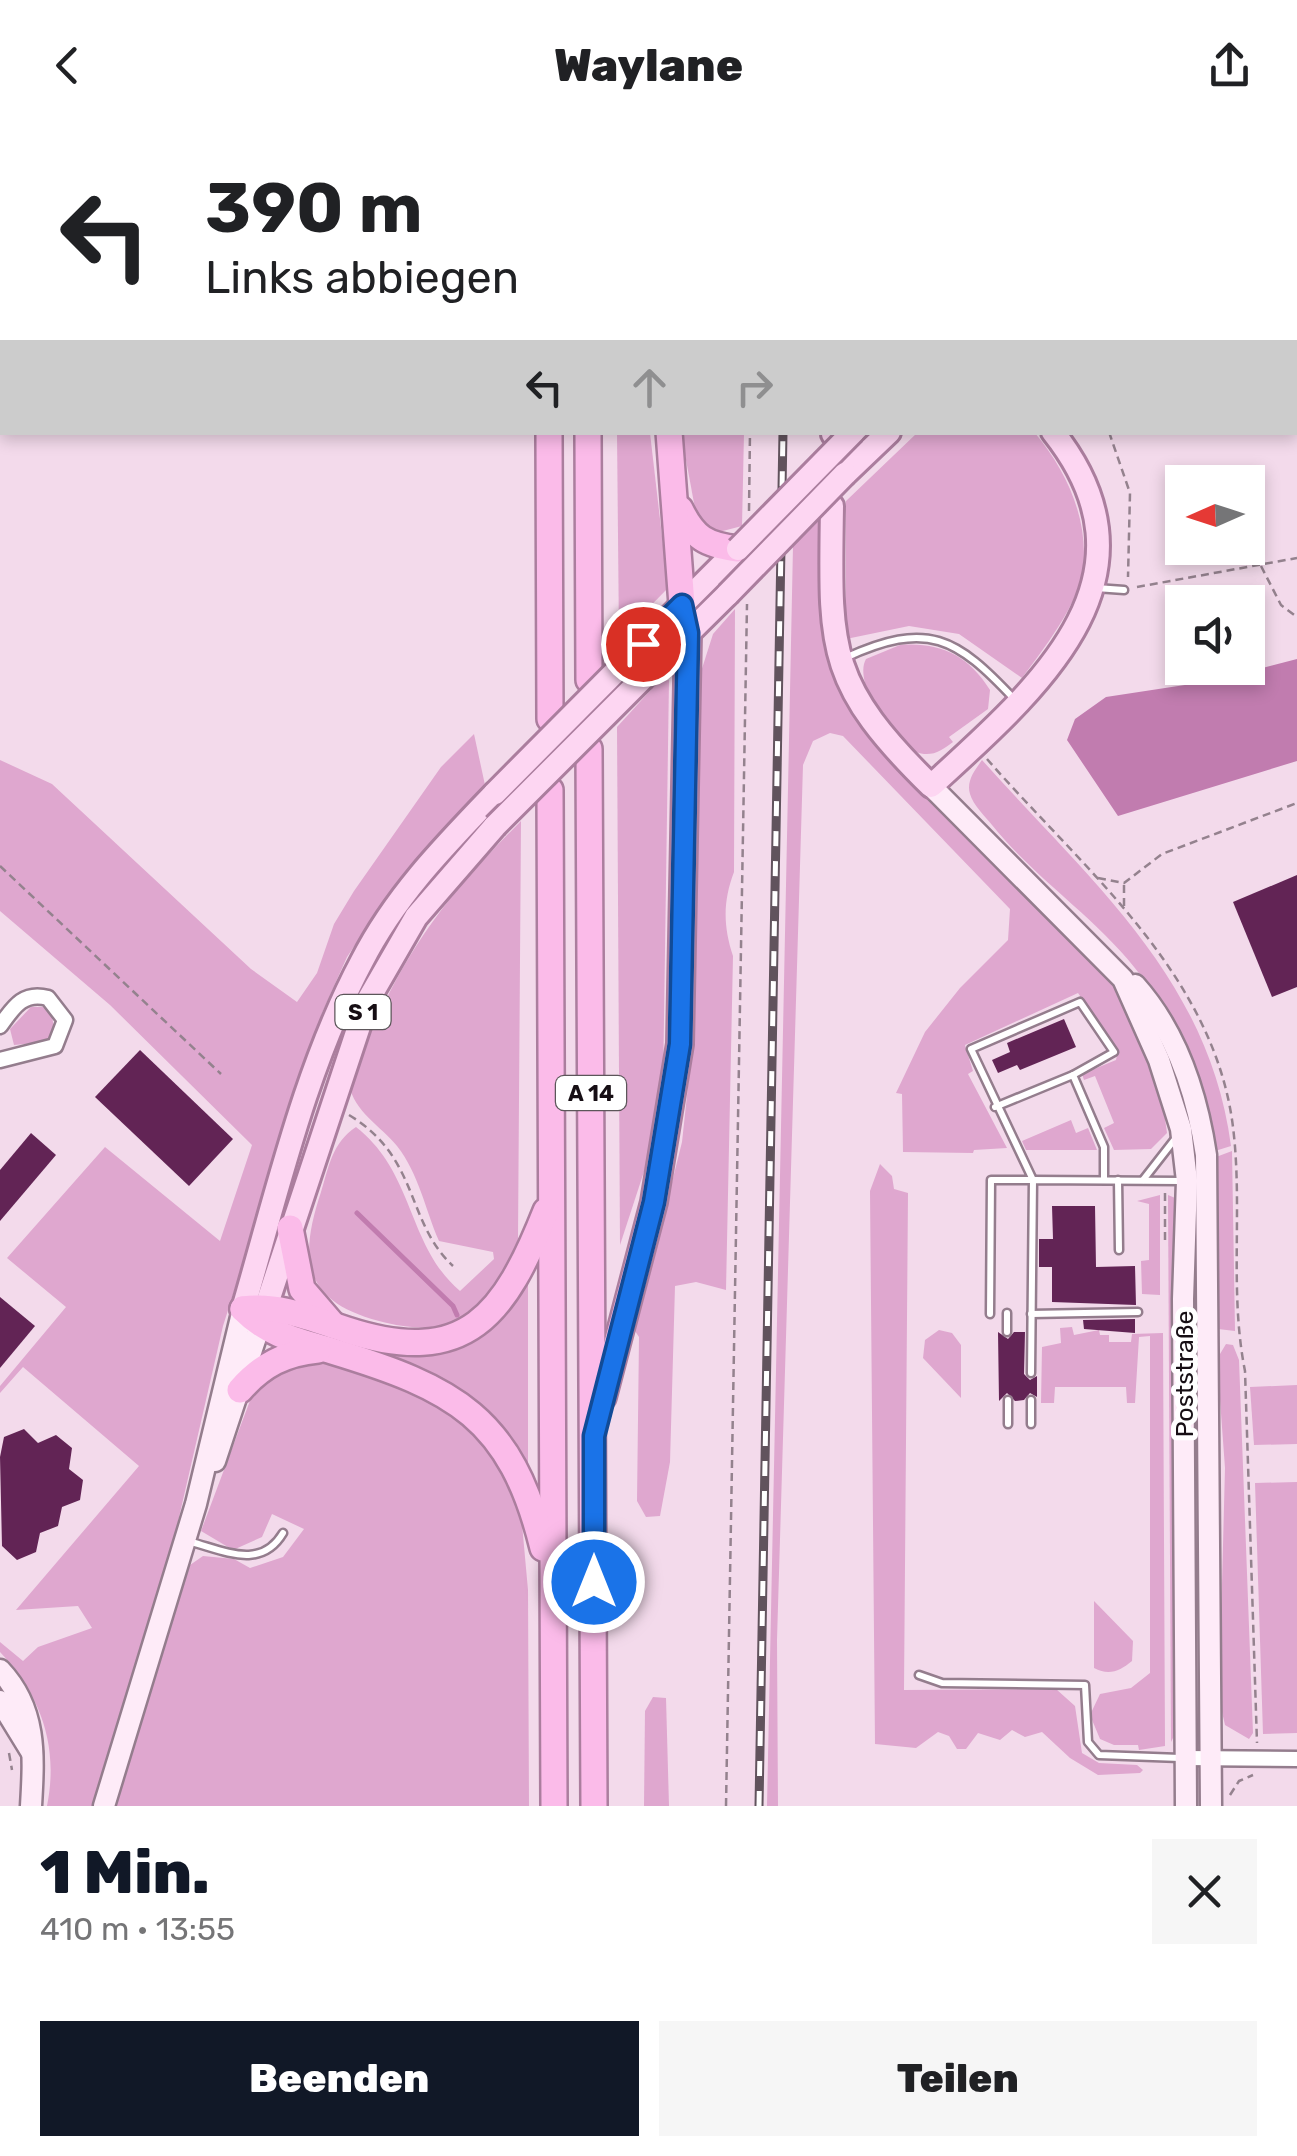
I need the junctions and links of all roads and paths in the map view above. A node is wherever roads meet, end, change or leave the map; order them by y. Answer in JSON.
{"nodes":[{"id":1,"x":549,"y":435,"type":"edge"},
{"id":2,"x":588,"y":435,"type":"edge"},
{"id":3,"x":669,"y":435,"type":"edge"},
{"id":4,"x":750,"y":435,"type":"edge"},
{"id":5,"x":838,"y":435,"type":"edge"},
{"id":6,"x":886,"y":435,"type":"edge"},
{"id":7,"x":1055,"y":435,"type":"edge"},
{"id":8,"x":1110,"y":435,"type":"edge"},
{"id":9,"x":676,"y":500,"type":"junction"},
{"id":10,"x":832,"y":506,"type":"dead end"},
{"id":11,"x":748,"y":521,"type":"dead end"},
{"id":12,"x":738,"y":549,"type":"joint"},
{"id":13,"x":714,"y":556,"type":"junction"},
{"id":14,"x":1297,"y":558,"type":"edge"},
{"id":15,"x":1265,"y":564,"type":"edge"},
{"id":16,"x":1260,"y":565,"type":"joint"},
{"id":17,"x":1095,"y":588,"type":"junction"},
{"id":18,"x":1124,"y":590,"type":"junction"},
{"id":19,"x":737,"y":592,"type":"junction"},
{"id":20,"x":682,"y":605,"type":"junction"},
{"id":21,"x":1297,"y":617,"type":"edge"},
{"id":22,"x":688,"y":633,"type":"junction"},
{"id":23,"x":839,"y":660,"type":"junction"},
{"id":24,"x":589,"y":680,"type":"dead end"},
{"id":25,"x":1017,"y":702,"type":"junction"},
{"id":26,"x":550,"y":719,"type":"dead end"},
{"id":27,"x":974,"y":745,"type":"junction"},
{"id":28,"x":589,"y":749,"type":"dead end"},
{"id":29,"x":930,"y":786,"type":"junction"},
{"id":30,"x":550,"y":790,"type":"dead end"},
{"id":31,"x":1297,"y":803,"type":"edge"},
{"id":32,"x":0,"y":866,"type":"edge"},
{"id":33,"x":1096,"y":878,"type":"junction"},
{"id":34,"x":1124,"y":882,"type":"junction"},
{"id":35,"x":1124,"y":909,"type":"junction"},
{"id":36,"x":1114,"y":968,"type":"junction"},
{"id":37,"x":0,"y":1026,"type":"edge"},
{"id":38,"x":0,"y":1060,"type":"edge"},
{"id":39,"x":221,"y":1074,"type":"dead end"},
{"id":40,"x":1073,"y":1075,"type":"junction"},
{"id":41,"x":329,"y":1107,"type":"junction"},
{"id":42,"x":995,"y":1107,"type":"junction"},
{"id":43,"x":1181,"y":1129,"type":"junction"},
{"id":44,"x":1032,"y":1180,"type":"junction"},
{"id":45,"x":1104,"y":1180,"type":"junction"},
{"id":46,"x":1118,"y":1180,"type":"junction"},
{"id":47,"x":1142,"y":1180,"type":"junction"},
{"id":48,"x":1197,"y":1180,"type":"junction"},
{"id":49,"x":552,"y":1198,"type":"junction"},
{"id":50,"x":290,"y":1228,"type":"junction"},
{"id":51,"x":1119,"y":1250,"type":"dead end"},
{"id":52,"x":454,"y":1266,"type":"dead end"},
{"id":53,"x":1138,"y":1312,"type":"dead end"},
{"id":54,"x":256,"y":1314,"type":"junction"},
{"id":55,"x":990,"y":1314,"type":"dead end"},
{"id":56,"x":1007,"y":1314,"type":"dead end"},
{"id":57,"x":1031,"y":1314,"type":"junction"},
{"id":58,"x":1007,"y":1332,"type":"dead end"},
{"id":59,"x":330,"y":1337,"type":"junction"},
{"id":60,"x":1031,"y":1373,"type":"dead end"},
{"id":61,"x":240,"y":1390,"type":"junction"},
{"id":62,"x":1008,"y":1400,"type":"dead end"},
{"id":63,"x":1031,"y":1400,"type":"dead end"},
{"id":64,"x":1008,"y":1424,"type":"dead end"},
{"id":65,"x":1031,"y":1424,"type":"dead end"},
{"id":66,"x":594,"y":1436,"type":"junction"},
{"id":67,"x":196,"y":1504,"type":"junction"},
{"id":68,"x":282,"y":1532,"type":"dead end"},
{"id":69,"x":185,"y":1541,"type":"junction"},
{"id":70,"x":553,"y":1590,"type":"junction"},
{"id":71,"x":0,"y":1670,"type":"edge"},
{"id":72,"x":919,"y":1675,"type":"dead end"},
{"id":73,"x":0,"y":1701,"type":"edge"},
{"id":74,"x":5,"y":1740,"type":"dead end"},
{"id":75,"x":32,"y":1753,"type":"junction"},
{"id":76,"x":1210,"y":1757,"type":"junction"},
{"id":77,"x":1186,"y":1758,"type":"junction"},
{"id":78,"x":1258,"y":1758,"type":"junction"},
{"id":79,"x":1297,"y":1759,"type":"edge"},
{"id":80,"x":13,"y":1779,"type":"dead end"},
{"id":81,"x":1220,"y":1804,"type":"edge"},
{"id":82,"x":31,"y":1806,"type":"edge"},
{"id":83,"x":104,"y":1806,"type":"edge"},
{"id":84,"x":554,"y":1806,"type":"edge"},
{"id":85,"x":594,"y":1806,"type":"edge"},
{"id":86,"x":726,"y":1806,"type":"edge"},
{"id":87,"x":1186,"y":1806,"type":"edge"}],
"edges":[{"from":1,"to":26,"type":"highway"},
{"from":2,"to":24,"type":"highway"},
{"from":3,"to":9,"type":"highway"},
{"from":4,"to":11,"type":"path"},
{"from":5,"to":12,"type":"main road","bridge":true},
{"from":6,"to":19,"type":"main road","number":"S 1","bridge":true},
{"from":7,"to":17,"type":"main road"},
{"from":8,"to":18,"type":"path"},
{"from":9,"to":13,"type":"highway"},
{"from":9,"to":20,"type":"highway"},
{"from":10,"to":23,"type":"main road"},
{"from":12,"to":13,"type":"highway"},
{"from":13,"to":20,"type":"main road","number":"S 1"},
{"from":14,"to":15,"type":"path"},
{"from":16,"to":18,"type":"path"},
{"from":16,"to":21,"type":"path"},
{"from":17,"to":18,"type":"lane"},
{"from":17,"to":25,"type":"main road"},
{"from":19,"to":22,"type":"main road","number":"S 1"},
{"from":19,"to":86,"type":"path"},
{"from":20,"to":22,"type":"highway"},
{"from":20,"to":54,"type":"main road","number":"S 1","bridge":true},
{"from":22,"to":41,"type":"main road","number":"S 1","bridge":true},
{"from":22,"to":66,"type":"highway"},
{"from":23,"to":25,"type":"lane"},
{"from":23,"to":29,"type":"main road"},
{"from":25,"to":27,"type":"main road"},
{"from":27,"to":29,"type":"main road"},
{"from":27,"to":33,"type":"path"},
{"from":28,"to":66,"type":"highway","number":"A 14"},
{"from":29,"to":36,"type":"street","name":"Poststraße"},
{"from":30,"to":49,"type":"highway","number":"A 14"},
{"from":31,"to":34,"type":"path"},
{"from":32,"to":39,"type":"path"},
{"from":33,"to":34,"type":"path"},
{"from":33,"to":35,"type":"path"},
{"from":34,"to":35,"type":"path"},
{"from":35,"to":78,"type":"path"},
{"from":36,"to":43,"type":"street","name":"Poststraße"},
{"from":36,"to":48,"type":"street","name":"Poststraße"},
{"from":37,"to":38,"type":"street"},
{"from":40,"to":42,"type":"lane"},
{"from":40,"to":42,"type":"lane"},
{"from":40,"to":45,"type":"lane"},
{"from":41,"to":50,"type":"main road","number":"S 1"},
{"from":41,"to":52,"type":"path"},
{"from":42,"to":44,"type":"lane"},
{"from":43,"to":47,"type":"lane"},
{"from":43,"to":48,"type":"street","name":"Poststraße"},
{"from":44,"to":45,"type":"lane"},
{"from":44,"to":55,"type":"lane"},
{"from":44,"to":57,"type":"lane"},
{"from":45,"to":46,"type":"lane"},
{"from":46,"to":47,"type":"lane"},
{"from":46,"to":51,"type":"lane"},
{"from":47,"to":48,"type":"lane"},
{"from":48,"to":76,"type":"street","name":"Poststraße"},
{"from":48,"to":77,"type":"street","name":"Poststraße"},
{"from":49,"to":59,"type":"highway"},
{"from":49,"to":70,"type":"highway","number":"A 14"},
{"from":50,"to":54,"type":"main road","number":"S 1"},
{"from":50,"to":59,"type":"highway"},
{"from":53,"to":57,"type":"lane"},
{"from":54,"to":59,"type":"highway"},
{"from":54,"to":61,"type":"street","number":"S 1"},
{"from":54,"to":67,"type":"street","number":"S 1"},
{"from":56,"to":58,"type":"lane"},
{"from":57,"to":60,"type":"lane"},
{"from":59,"to":61,"type":"highway"},
{"from":59,"to":70,"type":"highway"},
{"from":61,"to":67,"type":"street","number":"S 1"},
{"from":62,"to":64,"type":"lane"},
{"from":63,"to":65,"type":"lane"},
{"from":66,"to":85,"type":"highway","number":"A 14"},
{"from":67,"to":69,"type":"street","number":"S 1"},
{"from":68,"to":69,"type":"lane"},
{"from":69,"to":83,"type":"street","number":"S 1"},
{"from":70,"to":84,"type":"highway","number":"A 14"},
{"from":71,"to":75,"type":"street"},
{"from":72,"to":77,"type":"lane"},
{"from":73,"to":75,"type":"street"},
{"from":74,"to":80,"type":"path"},
{"from":75,"to":82,"type":"street"},
{"from":76,"to":77,"type":"street"},
{"from":76,"to":78,"type":"street"},
{"from":76,"to":81,"type":"street","name":"Poststraße"},
{"from":77,"to":87,"type":"street","name":"Poststraße"},
{"from":78,"to":79,"type":"street"},
{"from":78,"to":81,"type":"path"}]}
